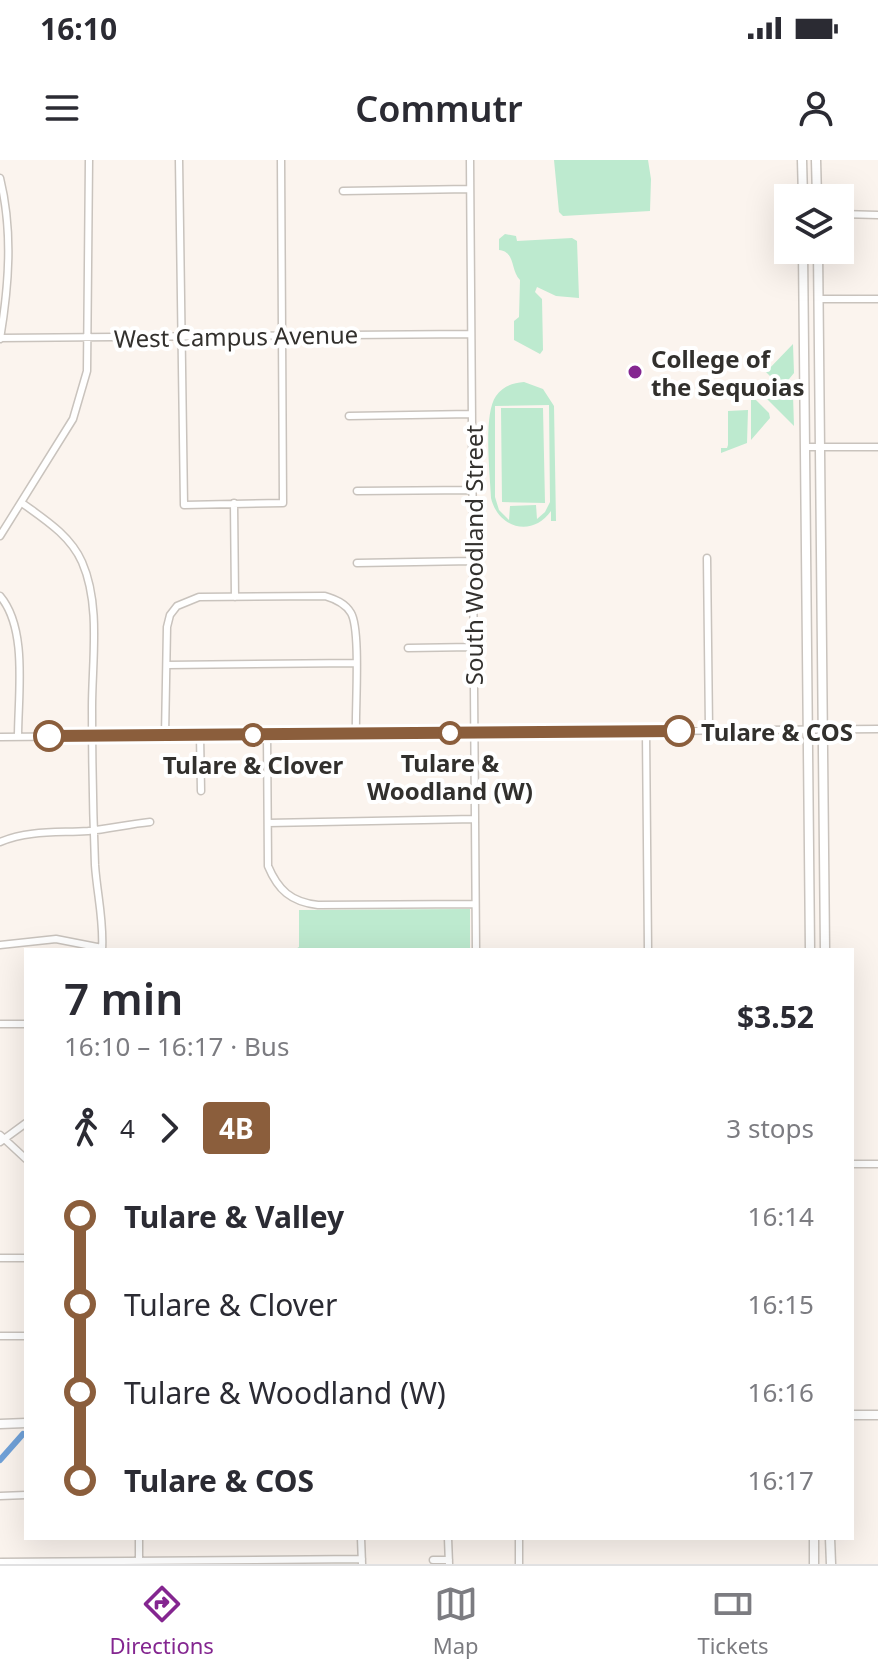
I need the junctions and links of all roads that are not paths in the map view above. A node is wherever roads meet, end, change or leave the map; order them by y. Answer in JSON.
{"nodes":[{"id":1,"x":89,"y":160,"type":"edge"},
{"id":2,"x":179,"y":160,"type":"edge"},
{"id":3,"x":281,"y":160,"type":"edge"},
{"id":4,"x":470,"y":160,"type":"edge"},
{"id":5,"x":802,"y":160,"type":"edge"},
{"id":6,"x":816,"y":160,"type":"edge"},
{"id":7,"x":0,"y":178,"type":"edge"},
{"id":8,"x":803,"y":184,"type":"edge"},
{"id":9,"x":817,"y":184,"type":"edge"},
{"id":10,"x":470,"y":189,"type":"junction"},
{"id":11,"x":343,"y":191,"type":"dead end"},
{"id":12,"x":854,"y":214,"type":"edge"},
{"id":13,"x":878,"y":215,"type":"edge"},
{"id":14,"x":803,"y":264,"type":"edge"},
{"id":15,"x":818,"y":264,"type":"edge"},
{"id":16,"x":818,"y":299,"type":"junction"},
{"id":17,"x":878,"y":299,"type":"edge"},
{"id":18,"x":471,"y":334,"type":"junction"},
{"id":19,"x":282,"y":335,"type":"junction"},
{"id":20,"x":90,"y":337,"type":"junction"},
{"id":21,"x":181,"y":337,"type":"junction"},
{"id":22,"x":0,"y":338,"type":"edge"},
{"id":23,"x":472,"y":414,"type":"junction"},
{"id":24,"x":349,"y":416,"type":"dead end"},
{"id":25,"x":805,"y":447,"type":"junction"},
{"id":26,"x":878,"y":447,"type":"edge"},
{"id":27,"x":820,"y":448,"type":"junction"},
{"id":28,"x":473,"y":490,"type":"junction"},
{"id":29,"x":357,"y":491,"type":"dead end"},
{"id":30,"x":22,"y":503,"type":"junction"},
{"id":31,"x":234,"y":503,"type":"junction"},
{"id":32,"x":0,"y":536,"type":"edge"},
{"id":33,"x":707,"y":558,"type":"dead end"},
{"id":34,"x":473,"y":561,"type":"junction"},
{"id":35,"x":357,"y":563,"type":"dead end"},
{"id":36,"x":0,"y":596,"type":"edge"},
{"id":37,"x":235,"y":597,"type":"junction"},
{"id":38,"x":473,"y":647,"type":"junction"},
{"id":39,"x":408,"y":648,"type":"dead end"},
{"id":40,"x":355,"y":663,"type":"junction"},
{"id":41,"x":167,"y":665,"type":"junction"},
{"id":42,"x":807,"y":728,"type":"junction"},
{"id":43,"x":823,"y":728,"type":"junction"},
{"id":44,"x":709,"y":729,"type":"junction"},
{"id":45,"x":878,"y":729,"type":"edge"},
{"id":46,"x":474,"y":732,"type":"junction"},
{"id":47,"x":646,"y":732,"type":"junction"},
{"id":48,"x":356,"y":733,"type":"junction"},
{"id":49,"x":267,"y":734,"type":"junction"},
{"id":50,"x":200,"y":735,"type":"junction"},
{"id":51,"x":92,"y":736,"type":"junction"},
{"id":52,"x":165,"y":736,"type":"junction"},
{"id":53,"x":0,"y":737,"type":"edge"},
{"id":54,"x":18,"y":737,"type":"junction"},
{"id":55,"x":201,"y":791,"type":"dead end"},
{"id":56,"x":475,"y":819,"type":"junction"},
{"id":57,"x":150,"y":822,"type":"dead end"},
{"id":58,"x":268,"y":823,"type":"junction"},
{"id":59,"x":95,"y":830,"type":"junction"},
{"id":60,"x":0,"y":842,"type":"edge"},
{"id":61,"x":475,"y":904,"type":"junction"},
{"id":62,"x":0,"y":945,"type":"edge"},
{"id":63,"x":97,"y":948,"type":"edge"},
{"id":64,"x":102,"y":948,"type":"edge"},
{"id":65,"x":476,"y":948,"type":"edge"},
{"id":66,"x":648,"y":948,"type":"edge"},
{"id":67,"x":810,"y":948,"type":"edge"},
{"id":68,"x":825,"y":948,"type":"edge"},
{"id":69,"x":0,"y":1024,"type":"edge"},
{"id":70,"x":24,"y":1024,"type":"edge"},
{"id":71,"x":24,"y":1124,"type":"edge"},
{"id":72,"x":1,"y":1139,"type":"edge"},
{"id":73,"x":24,"y":1157,"type":"edge"},
{"id":74,"x":854,"y":1164,"type":"edge"},
{"id":75,"x":878,"y":1164,"type":"edge"},
{"id":76,"x":0,"y":1258,"type":"edge"},
{"id":77,"x":24,"y":1258,"type":"edge"},
{"id":78,"x":0,"y":1336,"type":"edge"},
{"id":79,"x":24,"y":1336,"type":"edge"},
{"id":80,"x":854,"y":1415,"type":"edge"},
{"id":81,"x":878,"y":1415,"type":"edge"},
{"id":82,"x":24,"y":1423,"type":"edge"},
{"id":83,"x":0,"y":1424,"type":"edge"},
{"id":84,"x":24,"y":1495,"type":"edge"},
{"id":85,"x":0,"y":1496,"type":"edge"},
{"id":86,"x":139,"y":1540,"type":"edge"},
{"id":87,"x":361,"y":1540,"type":"edge"},
{"id":88,"x":448,"y":1540,"type":"edge"},
{"id":89,"x":519,"y":1540,"type":"edge"},
{"id":90,"x":814,"y":1540,"type":"edge"},
{"id":91,"x":830,"y":1540,"type":"edge"},
{"id":92,"x":433,"y":1560,"type":"dead end"},
{"id":93,"x":362,"y":1561,"type":"edge"},
{"id":94,"x":0,"y":1562,"type":"edge"},
{"id":95,"x":449,"y":1562,"type":"edge"},
{"id":96,"x":139,"y":1563,"type":"edge"},
{"id":97,"x":519,"y":1564,"type":"edge"},
{"id":98,"x":814,"y":1564,"type":"edge"},
{"id":99,"x":831,"y":1564,"type":"edge"}],
"edges":[{"from":1,"to":20,"type":"street"},
{"from":2,"to":21,"type":"street"},
{"from":3,"to":19,"type":"street"},
{"from":4,"to":10,"type":"street","name":"South Woodland Street"},
{"from":5,"to":8,"type":"main road"},
{"from":6,"to":9,"type":"main road"},
{"from":7,"to":22,"type":"street"},
{"from":10,"to":11,"type":"street"},
{"from":10,"to":18,"type":"street","name":"South Woodland Street"},
{"from":12,"to":13,"type":"street"},
{"from":14,"to":25,"type":"main road"},
{"from":15,"to":16,"type":"main road"},
{"from":16,"to":17,"type":"street"},
{"from":16,"to":27,"type":"main road"},
{"from":18,"to":19,"type":"street","name":"West Campus Avenue"},
{"from":18,"to":23,"type":"street","name":"South Woodland Street"},
{"from":19,"to":21,"type":"street","name":"West Campus Avenue"},
{"from":19,"to":31,"type":"street"},
{"from":20,"to":21,"type":"street","name":"West Campus Avenue"},
{"from":20,"to":22,"type":"street","name":"West Campus Avenue"},
{"from":20,"to":30,"type":"street"},
{"from":21,"to":31,"type":"street"},
{"from":23,"to":24,"type":"street"},
{"from":23,"to":28,"type":"street","name":"South Woodland Street"},
{"from":25,"to":27,"type":"street"},
{"from":25,"to":42,"type":"main road"},
{"from":26,"to":27,"type":"street"},
{"from":27,"to":43,"type":"main road"},
{"from":28,"to":29,"type":"street"},
{"from":28,"to":34,"type":"street","name":"South Woodland Street"},
{"from":30,"to":32,"type":"street"},
{"from":30,"to":51,"type":"street"},
{"from":31,"to":37,"type":"street"},
{"from":33,"to":44,"type":"street"},
{"from":34,"to":35,"type":"street"},
{"from":34,"to":38,"type":"street","name":"South Woodland Street"},
{"from":36,"to":54,"type":"street"},
{"from":37,"to":40,"type":"street"},
{"from":37,"to":41,"type":"street"},
{"from":38,"to":39,"type":"street"},
{"from":38,"to":46,"type":"street","name":"South Woodland Street"},
{"from":40,"to":41,"type":"street"},
{"from":40,"to":48,"type":"street"},
{"from":41,"to":52,"type":"street"},
{"from":42,"to":43,"type":"street"},
{"from":42,"to":44,"type":"street"},
{"from":42,"to":67,"type":"main road"},
{"from":43,"to":45,"type":"street"},
{"from":43,"to":68,"type":"main road"},
{"from":44,"to":47,"type":"street"},
{"from":46,"to":47,"type":"street"},
{"from":46,"to":48,"type":"street"},
{"from":46,"to":56,"type":"street","name":"South Woodland Street"},
{"from":47,"to":66,"type":"street"},
{"from":48,"to":49,"type":"street"},
{"from":49,"to":50,"type":"street"},
{"from":49,"to":58,"type":"street"},
{"from":50,"to":52,"type":"street"},
{"from":50,"to":55,"type":"street"},
{"from":51,"to":52,"type":"street"},
{"from":51,"to":54,"type":"street"},
{"from":51,"to":59,"type":"street"},
{"from":53,"to":54,"type":"street"},
{"from":56,"to":58,"type":"street"},
{"from":56,"to":61,"type":"street","name":"South Woodland Street"},
{"from":57,"to":59,"type":"street"},
{"from":58,"to":61,"type":"street"},
{"from":59,"to":60,"type":"street"},
{"from":59,"to":64,"type":"street"},
{"from":61,"to":65,"type":"street","name":"South Woodland Street"},
{"from":62,"to":63,"type":"street"},
{"from":69,"to":70,"type":"street"},
{"from":71,"to":72,"type":"street"},
{"from":72,"to":73,"type":"street"},
{"from":74,"to":75,"type":"street"},
{"from":76,"to":77,"type":"street"},
{"from":78,"to":79,"type":"street"},
{"from":80,"to":81,"type":"main road"},
{"from":82,"to":83,"type":"main road"},
{"from":84,"to":85,"type":"street"},
{"from":86,"to":96,"type":"street"},
{"from":87,"to":93,"type":"street"},
{"from":88,"to":95,"type":"street"},
{"from":89,"to":97,"type":"street"},
{"from":90,"to":98,"type":"main road"},
{"from":91,"to":99,"type":"main road"},
{"from":92,"to":95,"type":"street"},
{"from":93,"to":96,"type":"street"},
{"from":94,"to":96,"type":"street"}]}
